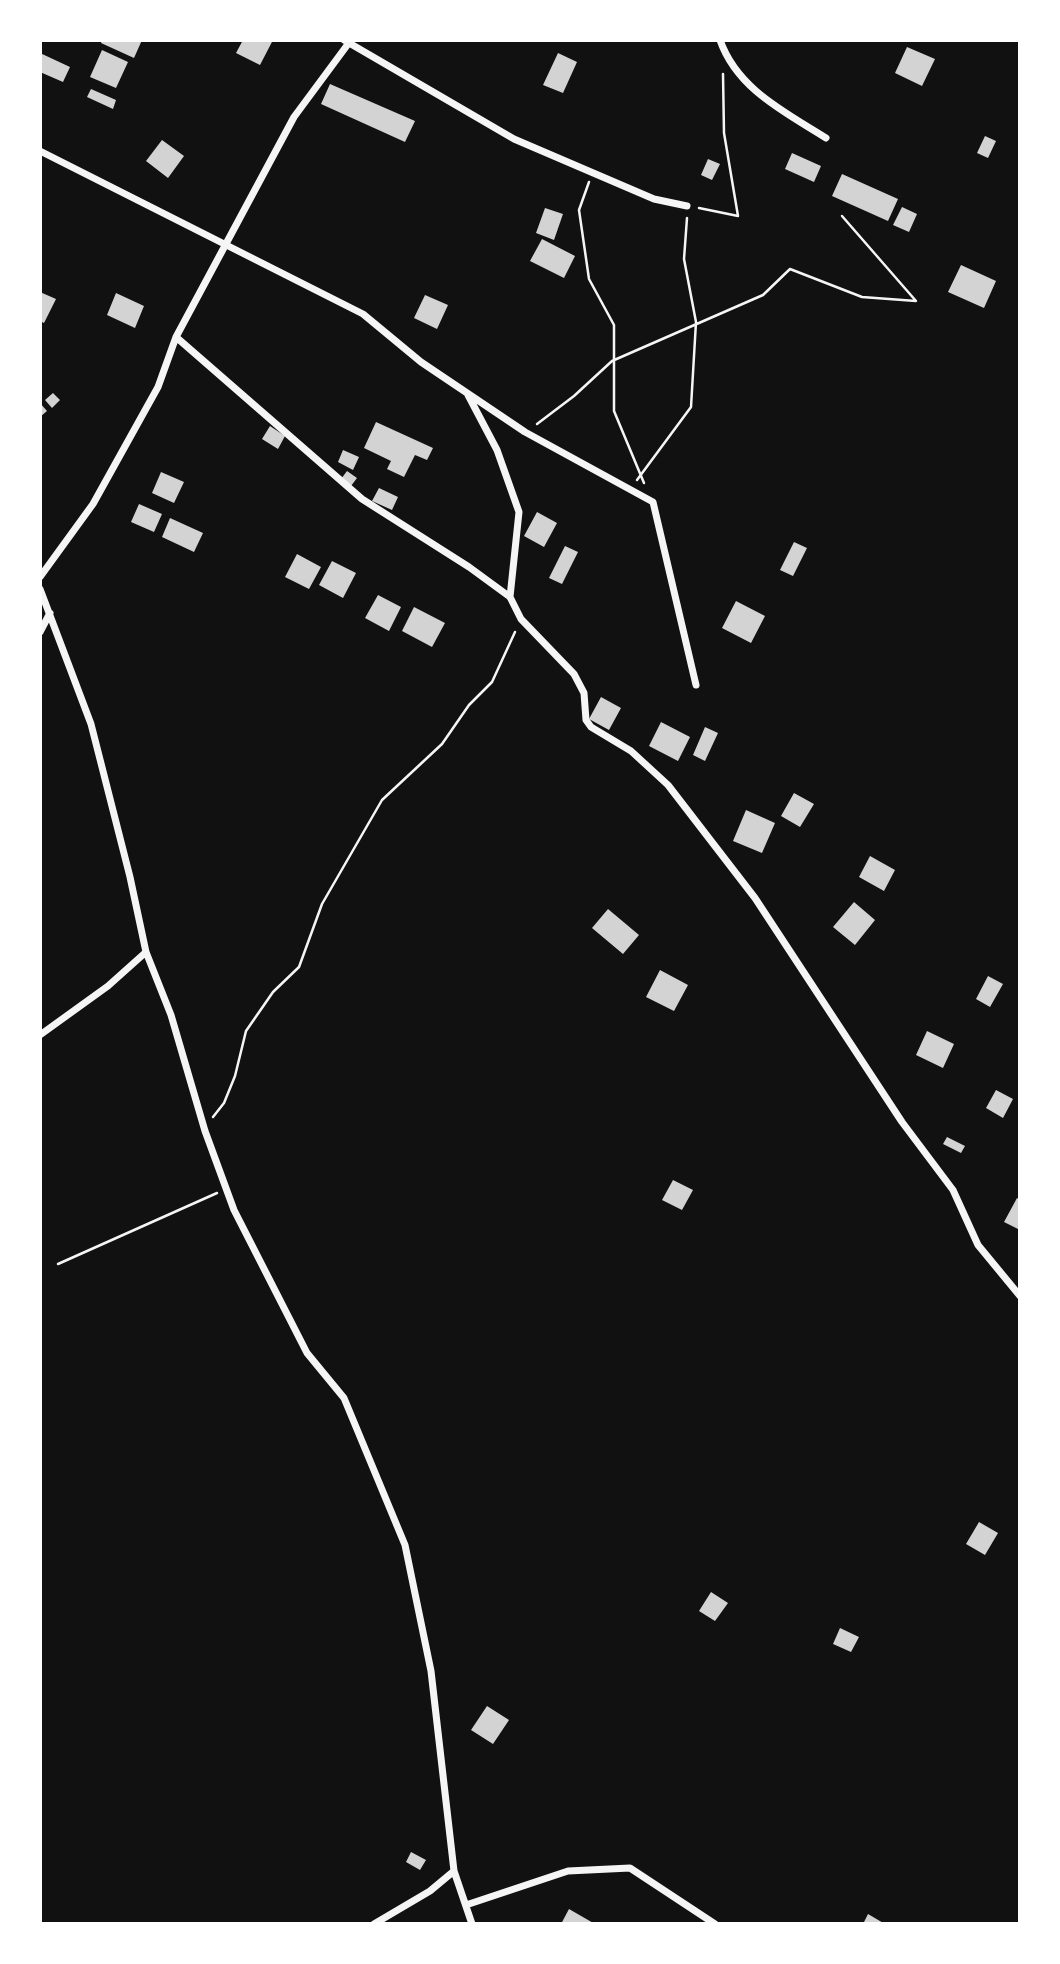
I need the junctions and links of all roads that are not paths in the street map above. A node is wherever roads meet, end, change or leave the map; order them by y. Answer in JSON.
{"nodes":[{"id":1,"x":720,"y":40,"type":"edge"},
{"id":2,"x":348,"y":42,"type":"edge"},
{"id":3,"x":826,"y":138,"type":"dead end"},
{"id":4,"x":40,"y":151,"type":"edge"},
{"id":5,"x":687,"y":206,"type":"road end"},
{"id":6,"x":225,"y":246,"type":"junction"},
{"id":7,"x":176,"y":337,"type":"junction"},
{"id":8,"x":466,"y":391,"type":"junction"},
{"id":9,"x":40,"y":577,"type":"edge"},
{"id":10,"x":40,"y":589,"type":"edge"},
{"id":11,"x":510,"y":597,"type":"junction"},
{"id":12,"x":50,"y":613,"type":"junction"},
{"id":13,"x":40,"y":632,"type":"edge"},
{"id":14,"x":696,"y":685,"type":"dead end"},
{"id":15,"x":146,"y":953,"type":"junction"},
{"id":16,"x":40,"y":1035,"type":"edge"},
{"id":17,"x":1020,"y":1296,"type":"edge"},
{"id":18,"x":454,"y":1871,"type":"junction"},
{"id":19,"x":466,"y":1905,"type":"junction"},
{"id":20,"x":374,"y":1924,"type":"edge"},
{"id":21,"x":472,"y":1924,"type":"edge"},
{"id":22,"x":715,"y":1924,"type":"edge"}],
"edges":[{"from":1,"to":3,"type":"street"},
{"from":2,"to":5,"type":"street"},
{"from":2,"to":6,"type":"street"},
{"from":4,"to":6,"type":"street"},
{"from":6,"to":7,"type":"street"},
{"from":6,"to":8,"type":"street"},
{"from":7,"to":9,"type":"street"},
{"from":7,"to":11,"type":"street"},
{"from":8,"to":11,"type":"street"},
{"from":8,"to":14,"type":"street"},
{"from":10,"to":12,"type":"street"},
{"from":11,"to":17,"type":"street"},
{"from":12,"to":13,"type":"street"},
{"from":12,"to":15,"type":"street"},
{"from":15,"to":16,"type":"street"},
{"from":15,"to":18,"type":"street"},
{"from":18,"to":19,"type":"street"},
{"from":18,"to":20,"type":"street"},
{"from":19,"to":21,"type":"street"},
{"from":19,"to":22,"type":"street"}]}
